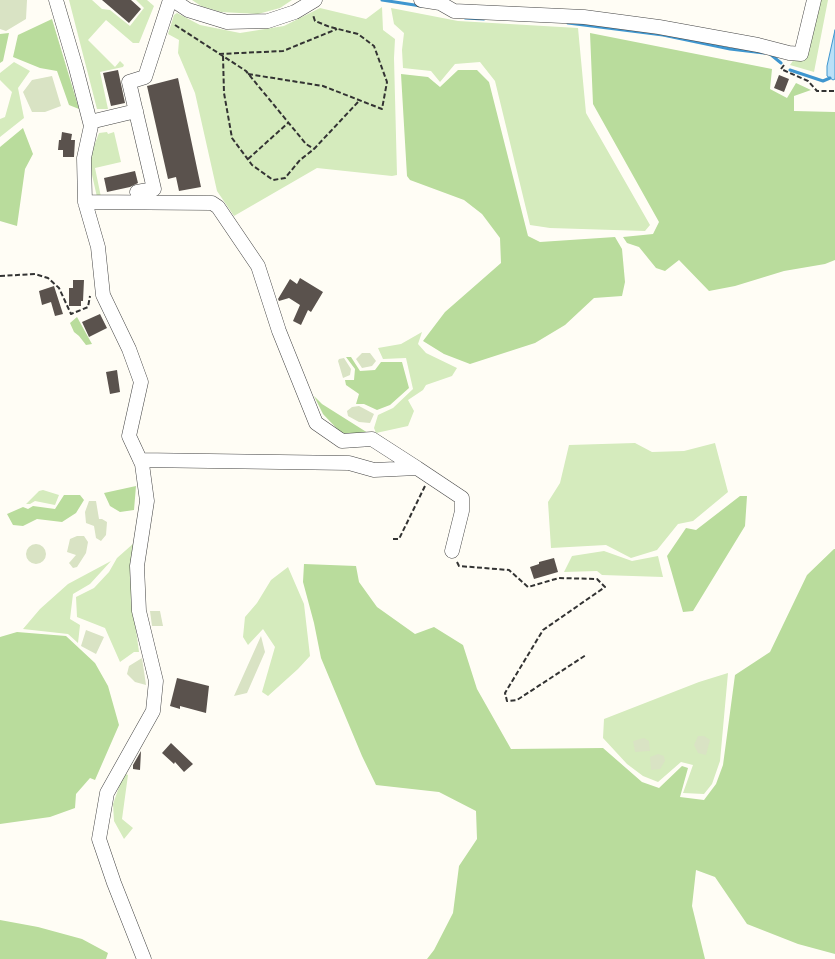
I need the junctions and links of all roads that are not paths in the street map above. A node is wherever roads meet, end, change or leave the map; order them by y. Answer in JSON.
{"nodes":[{"id":1,"x":56,"y":0,"type":"edge"},
{"id":2,"x":172,"y":0,"type":"edge"},
{"id":3,"x":421,"y":0,"type":"edge"},
{"id":4,"x":814,"y":0,"type":"edge"},
{"id":5,"x":312,"y":2,"type":"edge"},
{"id":6,"x":136,"y":111,"type":"junction"},
{"id":7,"x":90,"y":122,"type":"junction"},
{"id":8,"x":137,"y":192,"type":"dead end"},
{"id":9,"x":85,"y":202,"type":"junction"},
{"id":10,"x":346,"y":441,"type":"junction"},
{"id":11,"x":140,"y":460,"type":"junction"},
{"id":12,"x":349,"y":463,"type":"junction"},
{"id":13,"x":418,"y":468,"type":"junction"},
{"id":14,"x":452,"y":551,"type":"road end"},
{"id":15,"x":144,"y":959,"type":"edge"}],
"edges":[{"from":1,"to":7,"type":"street"},
{"from":2,"to":5,"type":"street"},
{"from":2,"to":6,"type":"street"},
{"from":3,"to":4,"type":"street"},
{"from":6,"to":7,"type":"street"},
{"from":6,"to":8,"type":"street"},
{"from":7,"to":9,"type":"street"},
{"from":9,"to":10,"type":"street"},
{"from":9,"to":11,"type":"street"},
{"from":10,"to":12,"type":"street"},
{"from":10,"to":13,"type":"street"},
{"from":11,"to":12,"type":"street"},
{"from":11,"to":15,"type":"street"},
{"from":12,"to":13,"type":"street"},
{"from":13,"to":14,"type":"street"}]}
